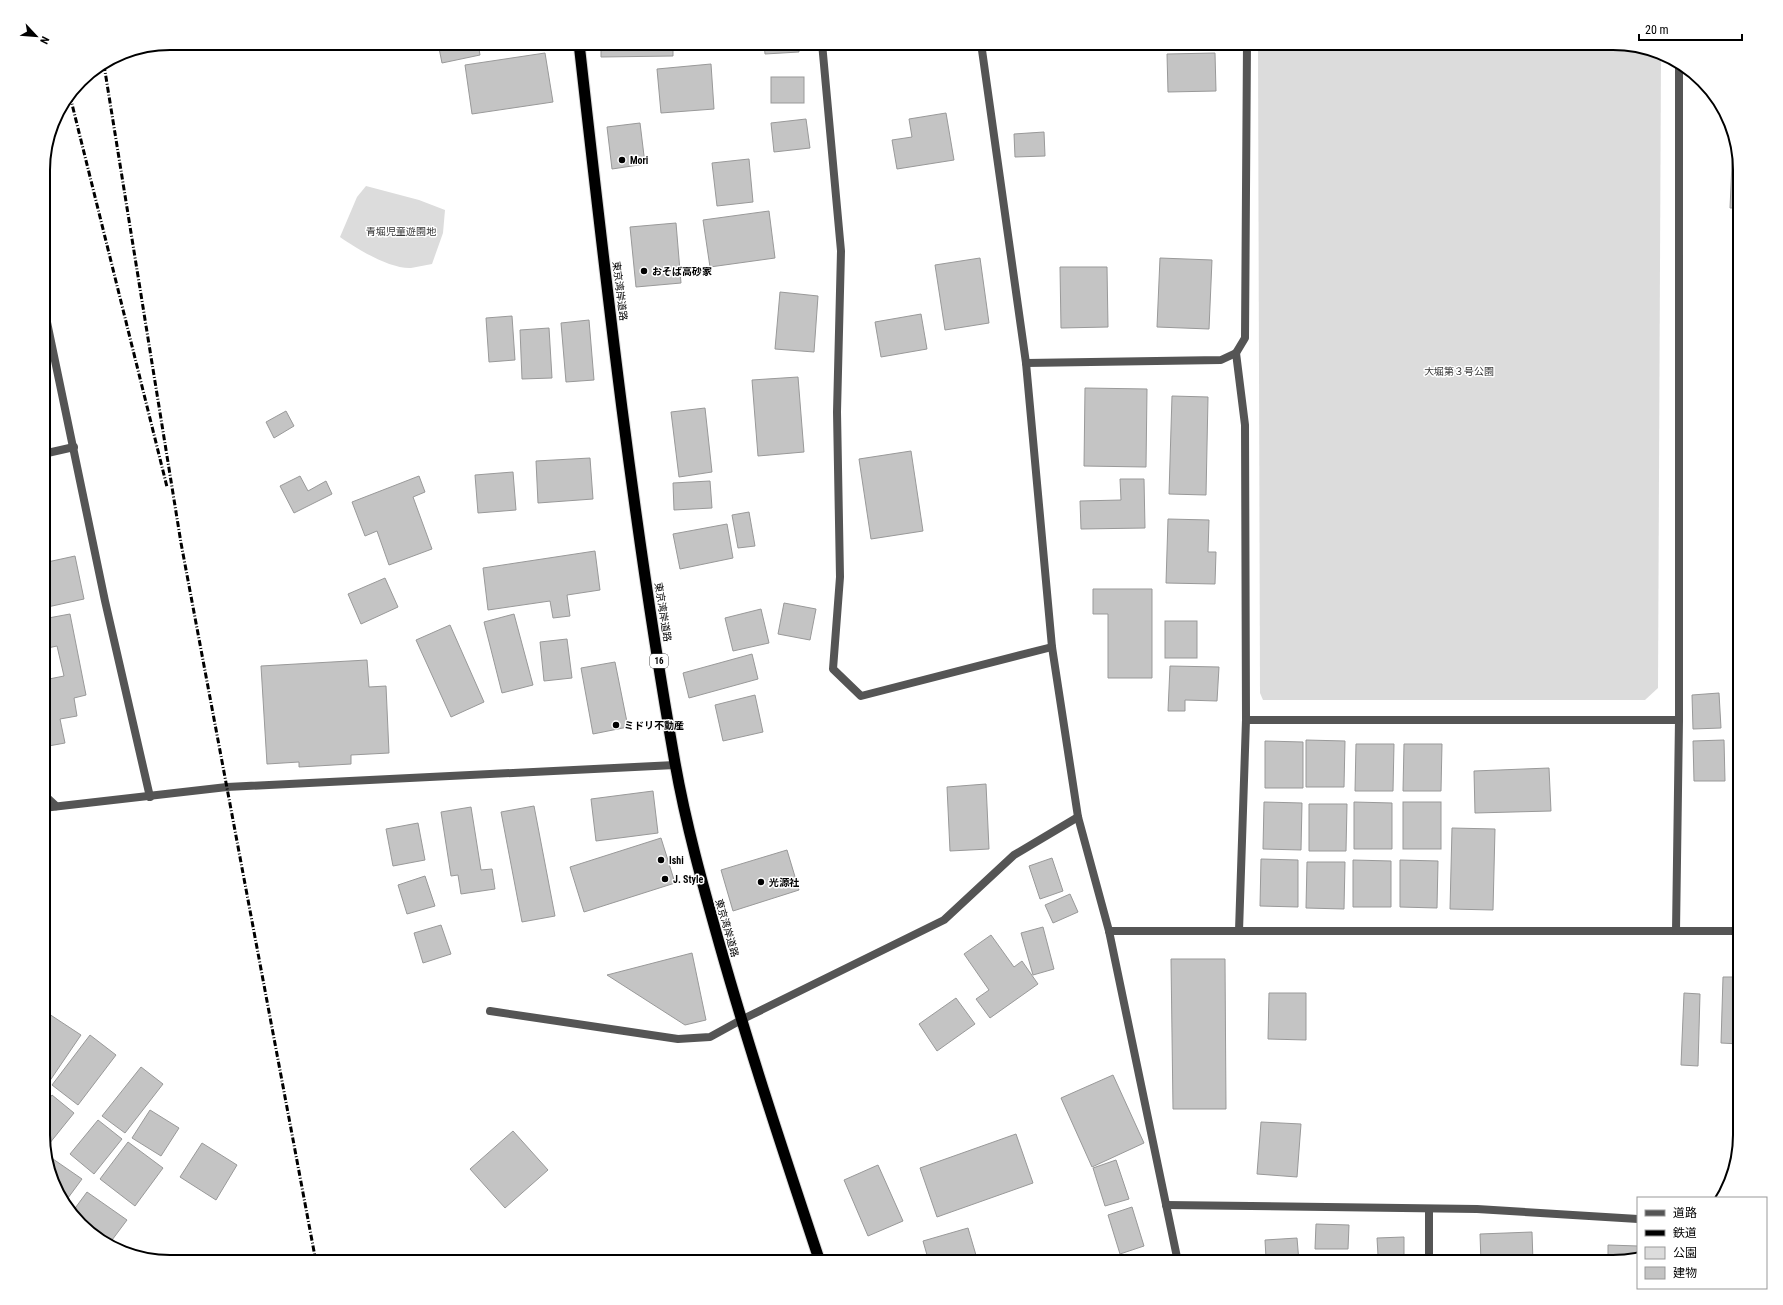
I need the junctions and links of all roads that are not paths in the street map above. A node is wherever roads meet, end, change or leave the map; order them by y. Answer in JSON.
{"nodes":[{"id":1,"x":580,"y":50,"type":"edge"},
{"id":2,"x":823,"y":50,"type":"edge"},
{"id":3,"x":982,"y":50,"type":"edge"},
{"id":4,"x":1247,"y":50,"type":"edge"},
{"id":5,"x":1679,"y":70,"type":"edge"},
{"id":6,"x":50,"y":336,"type":"edge"},
{"id":7,"x":1236,"y":352,"type":"junction"},
{"id":8,"x":1026,"y":363,"type":"junction"},
{"id":9,"x":74,"y":447,"type":"junction"},
{"id":10,"x":50,"y":452,"type":"edge"},
{"id":11,"x":1052,"y":647,"type":"junction"},
{"id":12,"x":1246,"y":720,"type":"junction"},
{"id":13,"x":1679,"y":720,"type":"junction"},
{"id":14,"x":675,"y":765,"type":"junction"},
{"id":15,"x":150,"y":797,"type":"junction"},
{"id":16,"x":50,"y":800,"type":"edge"},
{"id":17,"x":56,"y":806,"type":"junction"},
{"id":18,"x":50,"y":807,"type":"edge"},
{"id":19,"x":1078,"y":817,"type":"junction"},
{"id":20,"x":1109,"y":931,"type":"junction"},
{"id":21,"x":1239,"y":931,"type":"junction"},
{"id":22,"x":1676,"y":931,"type":"junction"},
{"id":23,"x":1733,"y":931,"type":"edge"},
{"id":24,"x":490,"y":1011,"type":"dead end"},
{"id":25,"x":741,"y":1020,"type":"junction"},
{"id":26,"x":1166,"y":1205,"type":"junction"},
{"id":27,"x":1429,"y":1208,"type":"junction"},
{"id":28,"x":1637,"y":1219,"type":"edge"},
{"id":29,"x":818,"y":1255,"type":"edge"},
{"id":30,"x":1177,"y":1255,"type":"edge"},
{"id":31,"x":1429,"y":1255,"type":"edge"}],
"edges":[{"from":1,"to":14,"type":"highway","name":"東京湾岸道路","number":"16"},
{"from":2,"to":11,"type":"street"},
{"from":3,"to":8,"type":"street"},
{"from":4,"to":7,"type":"street"},
{"from":5,"to":13,"type":"street"},
{"from":6,"to":9,"type":"street"},
{"from":7,"to":8,"type":"street"},
{"from":7,"to":12,"type":"street"},
{"from":8,"to":11,"type":"street"},
{"from":9,"to":10,"type":"street"},
{"from":9,"to":15,"type":"street"},
{"from":11,"to":19,"type":"street"},
{"from":12,"to":13,"type":"street"},
{"from":12,"to":21,"type":"street"},
{"from":13,"to":22,"type":"street"},
{"from":14,"to":15,"type":"street"},
{"from":14,"to":25,"type":"highway","name":"東京湾岸道路","number":"16"},
{"from":15,"to":17,"type":"street"},
{"from":16,"to":17,"type":"street"},
{"from":17,"to":18,"type":"street"},
{"from":19,"to":20,"type":"street"},
{"from":19,"to":25,"type":"street"},
{"from":20,"to":21,"type":"street"},
{"from":20,"to":26,"type":"street"},
{"from":21,"to":22,"type":"street"},
{"from":22,"to":23,"type":"street"},
{"from":24,"to":25,"type":"street"},
{"from":25,"to":29,"type":"highway","name":"東京湾岸道路","number":"16"},
{"from":26,"to":27,"type":"street"},
{"from":26,"to":30,"type":"street"},
{"from":27,"to":28,"type":"street"},
{"from":27,"to":31,"type":"street"}]}
